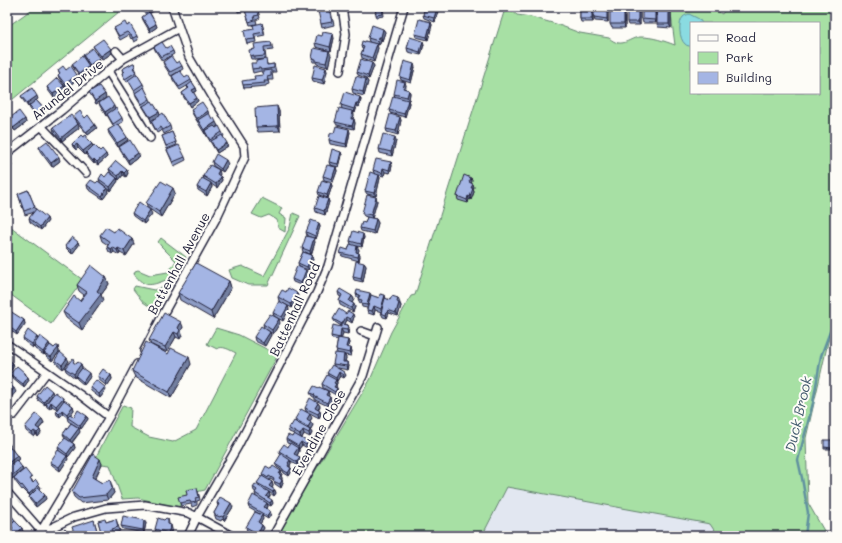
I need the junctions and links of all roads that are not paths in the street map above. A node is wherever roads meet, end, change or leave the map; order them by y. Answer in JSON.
{"nodes":[{"id":1,"x":172,"y":7,"type":"edge"},
{"id":2,"x":342,"y":7,"type":"edge"},
{"id":3,"x":404,"y":7,"type":"edge"},
{"id":4,"x":179,"y":28,"type":"junction"},
{"id":5,"x":116,"y":51,"type":"dead end"},
{"id":6,"x":123,"y":59,"type":"junction"},
{"id":7,"x":340,"y":71,"type":"dead end"},
{"id":8,"x":108,"y":72,"type":"junction"},
{"id":9,"x":41,"y":126,"type":"junction"},
{"id":10,"x":150,"y":138,"type":"dead end"},
{"id":11,"x":7,"y":153,"type":"edge"},
{"id":12,"x":86,"y":173,"type":"dead end"},
{"id":13,"x":378,"y":327,"type":"dead end"},
{"id":14,"x":361,"y":331,"type":"dead end"},
{"id":15,"x":374,"y":336,"type":"junction"},
{"id":16,"x":7,"y":344,"type":"edge"},
{"id":17,"x":47,"y":372,"type":"junction"},
{"id":18,"x":14,"y":415,"type":"dead end"},
{"id":19,"x":109,"y":417,"type":"junction"},
{"id":20,"x":7,"y":492,"type":"edge"},
{"id":21,"x":197,"y":517,"type":"junction"},
{"id":22,"x":41,"y":531,"type":"edge"},
{"id":23,"x":188,"y":536,"type":"edge"},
{"id":24,"x":232,"y":536,"type":"edge"},
{"id":25,"x":274,"y":536,"type":"edge"}],
"edges":[{"from":1,"to":4,"type":"street","name":"Battenhall Avenue"},
{"from":2,"to":7,"type":"street"},
{"from":3,"to":21,"type":"street","name":"Battenhall Road"},
{"from":4,"to":6,"type":"street","name":"Arundel Drive"},
{"from":4,"to":19,"type":"street","name":"Battenhall Avenue"},
{"from":5,"to":6,"type":"street","name":"Arundel Drive"},
{"from":6,"to":8,"type":"street","name":"Arundel Drive"},
{"from":8,"to":9,"type":"street","name":"Arundel Drive"},
{"from":8,"to":10,"type":"street"},
{"from":9,"to":11,"type":"street","name":"Arundel Drive"},
{"from":9,"to":12,"type":"street"},
{"from":13,"to":15,"type":"street","name":"Evendine Close"},
{"from":14,"to":15,"type":"street"},
{"from":15,"to":25,"type":"street","name":"Evendine Close"},
{"from":16,"to":17,"type":"street"},
{"from":17,"to":18,"type":"street"},
{"from":17,"to":19,"type":"street"},
{"from":19,"to":22,"type":"street","name":"Battenhall Avenue"},
{"from":20,"to":22,"type":"street"},
{"from":21,"to":22,"type":"street"},
{"from":21,"to":23,"type":"street","name":"Battenhall Road"},
{"from":21,"to":24,"type":"street"}]}
